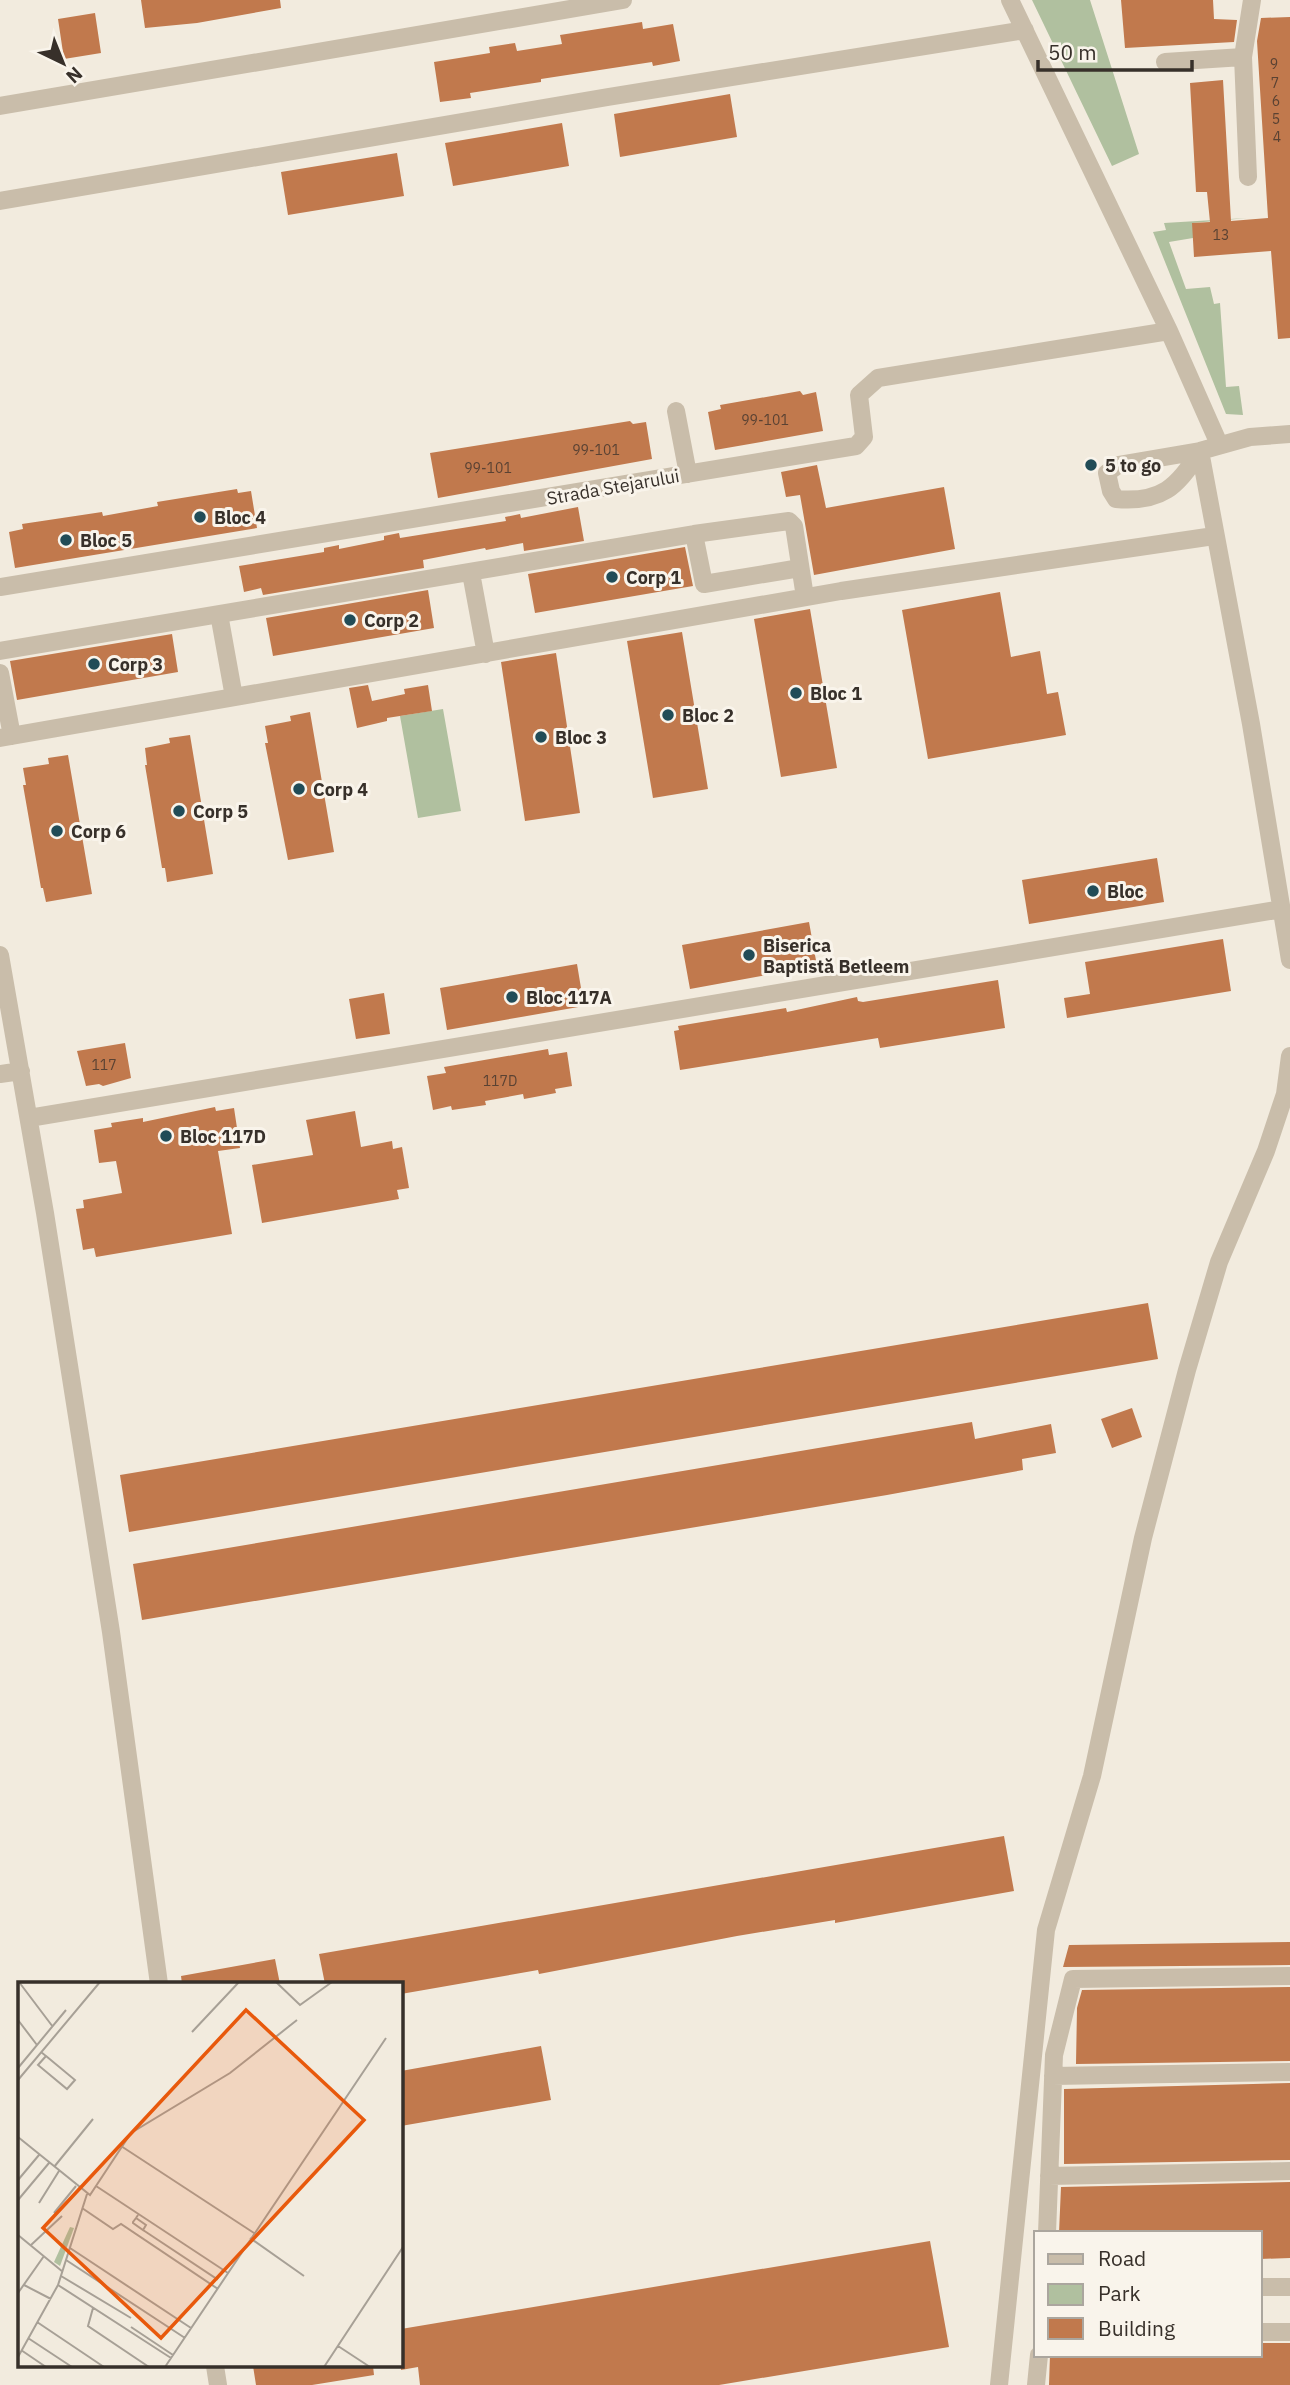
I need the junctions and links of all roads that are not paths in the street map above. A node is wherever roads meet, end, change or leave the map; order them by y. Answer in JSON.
{"nodes":[{"id":1,"x":623,"y":0,"type":"edge"},
{"id":2,"x":1010,"y":0,"type":"edge"},
{"id":3,"x":1252,"y":0,"type":"edge"},
{"id":4,"x":1025,"y":30,"type":"junction"},
{"id":5,"x":1242,"y":57,"type":"junction"},
{"id":6,"x":1165,"y":62,"type":"dead end"},
{"id":7,"x":0,"y":106,"type":"edge"},
{"id":8,"x":1248,"y":177,"type":"dead end"},
{"id":9,"x":0,"y":201,"type":"edge"},
{"id":10,"x":1169,"y":331,"type":"junction"},
{"id":11,"x":676,"y":411,"type":"dead end"},
{"id":12,"x":1290,"y":434,"type":"edge"},
{"id":13,"x":1219,"y":443,"type":"junction"},
{"id":14,"x":1200,"y":451,"type":"junction"},
{"id":15,"x":688,"y":474,"type":"junction"},
{"id":16,"x":694,"y":534,"type":"junction"},
{"id":17,"x":1214,"y":536,"type":"junction"},
{"id":18,"x":800,"y":568,"type":"junction"},
{"id":19,"x":471,"y":573,"type":"junction"},
{"id":20,"x":0,"y":587,"type":"edge"},
{"id":21,"x":805,"y":597,"type":"junction"},
{"id":22,"x":219,"y":614,"type":"junction"},
{"id":23,"x":0,"y":650,"type":"edge"},
{"id":24,"x":486,"y":654,"type":"junction"},
{"id":25,"x":0,"y":673,"type":"edge"},
{"id":26,"x":234,"y":697,"type":"junction"},
{"id":27,"x":6,"y":737,"type":"edge"},
{"id":28,"x":1282,"y":909,"type":"junction"},
{"id":29,"x":0,"y":954,"type":"edge"},
{"id":30,"x":1290,"y":960,"type":"edge"},
{"id":31,"x":1290,"y":1056,"type":"edge"},
{"id":32,"x":21,"y":1071,"type":"junction"},
{"id":33,"x":0,"y":1074,"type":"edge"},
{"id":34,"x":29,"y":1118,"type":"junction"},
{"id":35,"x":1290,"y":1976,"type":"edge"},
{"id":36,"x":159,"y":1982,"type":"edge"},
{"id":37,"x":1290,"y":2072,"type":"edge"},
{"id":38,"x":1053,"y":2076,"type":"junction"},
{"id":39,"x":1290,"y":2171,"type":"edge"},
{"id":40,"x":1049,"y":2176,"type":"junction"},
{"id":41,"x":1047,"y":2231,"type":"edge"},
{"id":42,"x":1262,"y":2287,"type":"edge"},
{"id":43,"x":1290,"y":2287,"type":"edge"},
{"id":44,"x":1262,"y":2332,"type":"edge"},
{"id":45,"x":1290,"y":2332,"type":"edge"},
{"id":46,"x":1039,"y":2357,"type":"edge"},
{"id":47,"x":999,"y":2385,"type":"edge"},
{"id":48,"x":1036,"y":2385,"type":"edge"}],
"edges":[{"from":1,"to":7,"type":"street"},
{"from":2,"to":4,"type":"street"},
{"from":3,"to":5,"type":"street"},
{"from":4,"to":9,"type":"street"},
{"from":4,"to":10,"type":"street"},
{"from":5,"to":6,"type":"street"},
{"from":5,"to":8,"type":"street"},
{"from":10,"to":13,"type":"street"},
{"from":10,"to":15,"type":"street","name":"Strada Stejarului"},
{"from":11,"to":15,"type":"street"},
{"from":12,"to":13,"type":"street"},
{"from":13,"to":14,"type":"street"},
{"from":14,"to":14,"type":"street"},
{"from":14,"to":17,"type":"street"},
{"from":15,"to":20,"type":"street","name":"Strada Stejarului"},
{"from":16,"to":18,"type":"street"},
{"from":16,"to":18,"type":"street"},
{"from":16,"to":19,"type":"street"},
{"from":17,"to":21,"type":"street"},
{"from":17,"to":28,"type":"street"},
{"from":18,"to":21,"type":"street"},
{"from":19,"to":22,"type":"street"},
{"from":19,"to":24,"type":"street"},
{"from":21,"to":24,"type":"street"},
{"from":22,"to":23,"type":"street"},
{"from":22,"to":26,"type":"street"},
{"from":24,"to":26,"type":"street"},
{"from":25,"to":27,"type":"street"},
{"from":26,"to":27,"type":"street"},
{"from":28,"to":30,"type":"street"},
{"from":28,"to":34,"type":"street"},
{"from":29,"to":32,"type":"street"},
{"from":31,"to":47,"type":"street"},
{"from":32,"to":33,"type":"street"},
{"from":32,"to":34,"type":"street"},
{"from":34,"to":36,"type":"street"},
{"from":35,"to":38,"type":"street"},
{"from":37,"to":38,"type":"street"},
{"from":38,"to":40,"type":"street"},
{"from":39,"to":40,"type":"street"},
{"from":40,"to":41,"type":"street"},
{"from":42,"to":43,"type":"street"},
{"from":44,"to":45,"type":"street"},
{"from":46,"to":48,"type":"street"}]}
